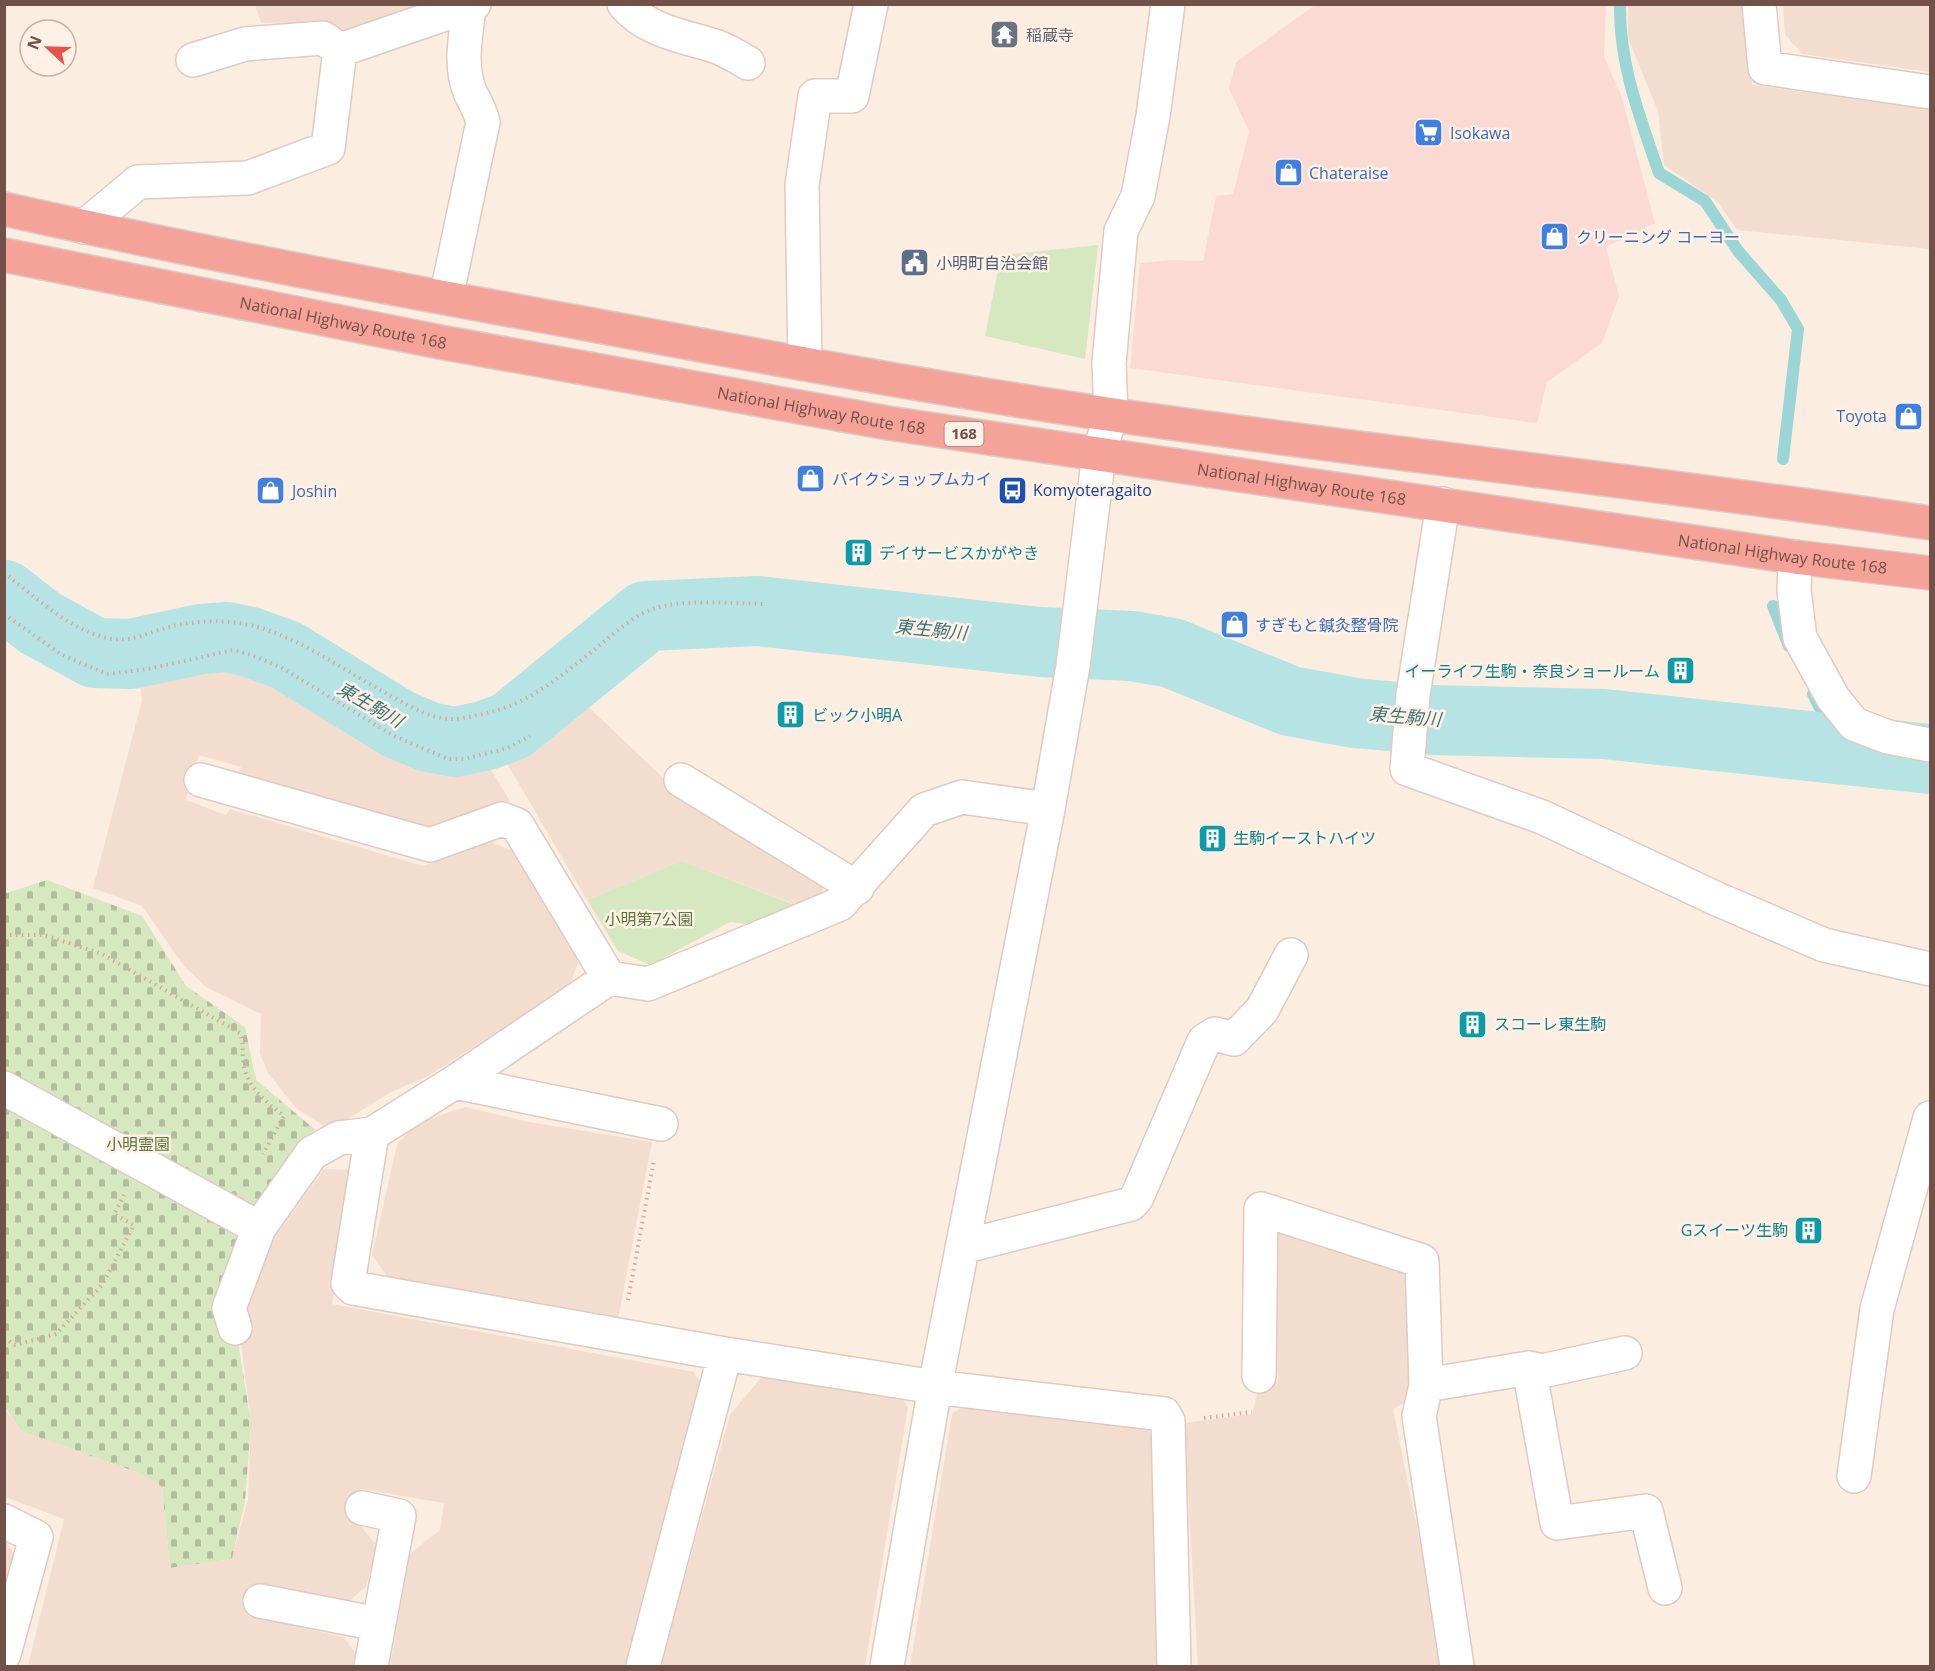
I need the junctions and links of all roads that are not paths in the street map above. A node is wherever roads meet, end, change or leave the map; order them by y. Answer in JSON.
{"nodes":[{"id":1,"x":624,"y":4,"type":"edge"},
{"id":2,"x":871,"y":4,"type":"edge"},
{"id":3,"x":1168,"y":4,"type":"edge"},
{"id":4,"x":1759,"y":4,"type":"edge"},
{"id":5,"x":472,"y":6,"type":"edge"},
{"id":6,"x":340,"y":50,"type":"junction"},
{"id":7,"x":193,"y":60,"type":"dead end"},
{"id":8,"x":748,"y":63,"type":"dead end"},
{"id":9,"x":1930,"y":92,"type":"edge"},
{"id":10,"x":4,"y":209,"type":"edge"},
{"id":11,"x":84,"y":227,"type":"junction"},
{"id":12,"x":4,"y":255,"type":"edge"},
{"id":13,"x":446,"y":298,"type":"junction"},
{"id":14,"x":805,"y":364,"type":"junction"},
{"id":15,"x":1112,"y":414,"type":"junction"},
{"id":16,"x":1099,"y":454,"type":"junction"},
{"id":17,"x":1443,"y":504,"type":"junction"},
{"id":18,"x":1930,"y":523,"type":"edge"},
{"id":19,"x":1795,"y":558,"type":"junction"},
{"id":20,"x":1930,"y":573,"type":"edge"},
{"id":21,"x":1930,"y":745,"type":"edge"},
{"id":22,"x":201,"y":780,"type":"dead end"},
{"id":23,"x":681,"y":780,"type":"dead end"},
{"id":24,"x":1048,"y":809,"type":"junction"},
{"id":25,"x":857,"y":888,"type":"junction"},
{"id":26,"x":1291,"y":955,"type":"dead end"},
{"id":27,"x":1930,"y":969,"type":"edge"},
{"id":28,"x":609,"y":978,"type":"junction"},
{"id":29,"x":455,"y":1082,"type":"junction"},
{"id":30,"x":4,"y":1088,"type":"edge"},
{"id":31,"x":1930,"y":1118,"type":"edge"},
{"id":32,"x":661,"y":1124,"type":"road end"},
{"id":33,"x":372,"y":1134,"type":"junction"},
{"id":34,"x":259,"y":1228,"type":"junction"},
{"id":35,"x":962,"y":1248,"type":"junction"},
{"id":36,"x":235,"y":1328,"type":"dead end"},
{"id":37,"x":1625,"y":1353,"type":"dead end"},
{"id":38,"x":725,"y":1354,"type":"junction"},
{"id":39,"x":1529,"y":1368,"type":"junction"},
{"id":40,"x":1259,"y":1376,"type":"road end"},
{"id":41,"x":1426,"y":1385,"type":"junction"},
{"id":42,"x":935,"y":1387,"type":"junction"},
{"id":43,"x":1854,"y":1476,"type":"dead end"},
{"id":44,"x":362,"y":1508,"type":"dead end"},
{"id":45,"x":4,"y":1521,"type":"edge"},
{"id":46,"x":1665,"y":1588,"type":"dead end"},
{"id":47,"x":260,"y":1601,"type":"dead end"},
{"id":48,"x":378,"y":1624,"type":"junction"},
{"id":49,"x":4,"y":1654,"type":"edge"},
{"id":50,"x":371,"y":1666,"type":"edge"},
{"id":51,"x":643,"y":1666,"type":"edge"},
{"id":52,"x":887,"y":1666,"type":"edge"},
{"id":53,"x":1174,"y":1666,"type":"edge"},
{"id":54,"x":1457,"y":1666,"type":"edge"}],
"edges":[{"from":1,"to":8,"type":"street"},
{"from":2,"to":14,"type":"street"},
{"from":3,"to":15,"type":"street"},
{"from":4,"to":9,"type":"street"},
{"from":5,"to":6,"type":"street"},
{"from":5,"to":13,"type":"street"},
{"from":6,"to":7,"type":"street"},
{"from":6,"to":11,"type":"street"},
{"from":10,"to":11,"type":"highway"},
{"from":11,"to":13,"type":"highway"},
{"from":12,"to":16,"type":"highway","name":"National Highway Route 168","number":"168"},
{"from":13,"to":14,"type":"highway"},
{"from":14,"to":15,"type":"highway"},
{"from":15,"to":16,"type":"street"},
{"from":15,"to":18,"type":"highway"},
{"from":16,"to":17,"type":"highway","name":"National Highway Route 168","number":"168"},
{"from":16,"to":24,"type":"street"},
{"from":17,"to":19,"type":"highway","name":"National Highway Route 168","number":"168"},
{"from":17,"to":27,"type":"street"},
{"from":19,"to":20,"type":"highway","name":"National Highway Route 168","number":"168"},
{"from":19,"to":21,"type":"street"},
{"from":22,"to":28,"type":"street"},
{"from":23,"to":25,"type":"street"},
{"from":24,"to":25,"type":"street"},
{"from":24,"to":35,"type":"street"},
{"from":25,"to":28,"type":"street"},
{"from":26,"to":35,"type":"street"},
{"from":28,"to":29,"type":"street"},
{"from":29,"to":32,"type":"street"},
{"from":29,"to":33,"type":"street"},
{"from":30,"to":34,"type":"street"},
{"from":31,"to":43,"type":"street"},
{"from":33,"to":34,"type":"street"},
{"from":33,"to":38,"type":"street"},
{"from":34,"to":36,"type":"street"},
{"from":35,"to":42,"type":"street"},
{"from":37,"to":39,"type":"street"},
{"from":38,"to":42,"type":"street"},
{"from":38,"to":51,"type":"street"},
{"from":39,"to":41,"type":"street"},
{"from":39,"to":46,"type":"street"},
{"from":40,"to":41,"type":"street"},
{"from":41,"to":54,"type":"street"},
{"from":42,"to":52,"type":"street"},
{"from":42,"to":53,"type":"street"},
{"from":44,"to":48,"type":"street"},
{"from":45,"to":49,"type":"street"},
{"from":47,"to":48,"type":"street"},
{"from":48,"to":50,"type":"street"}]}
